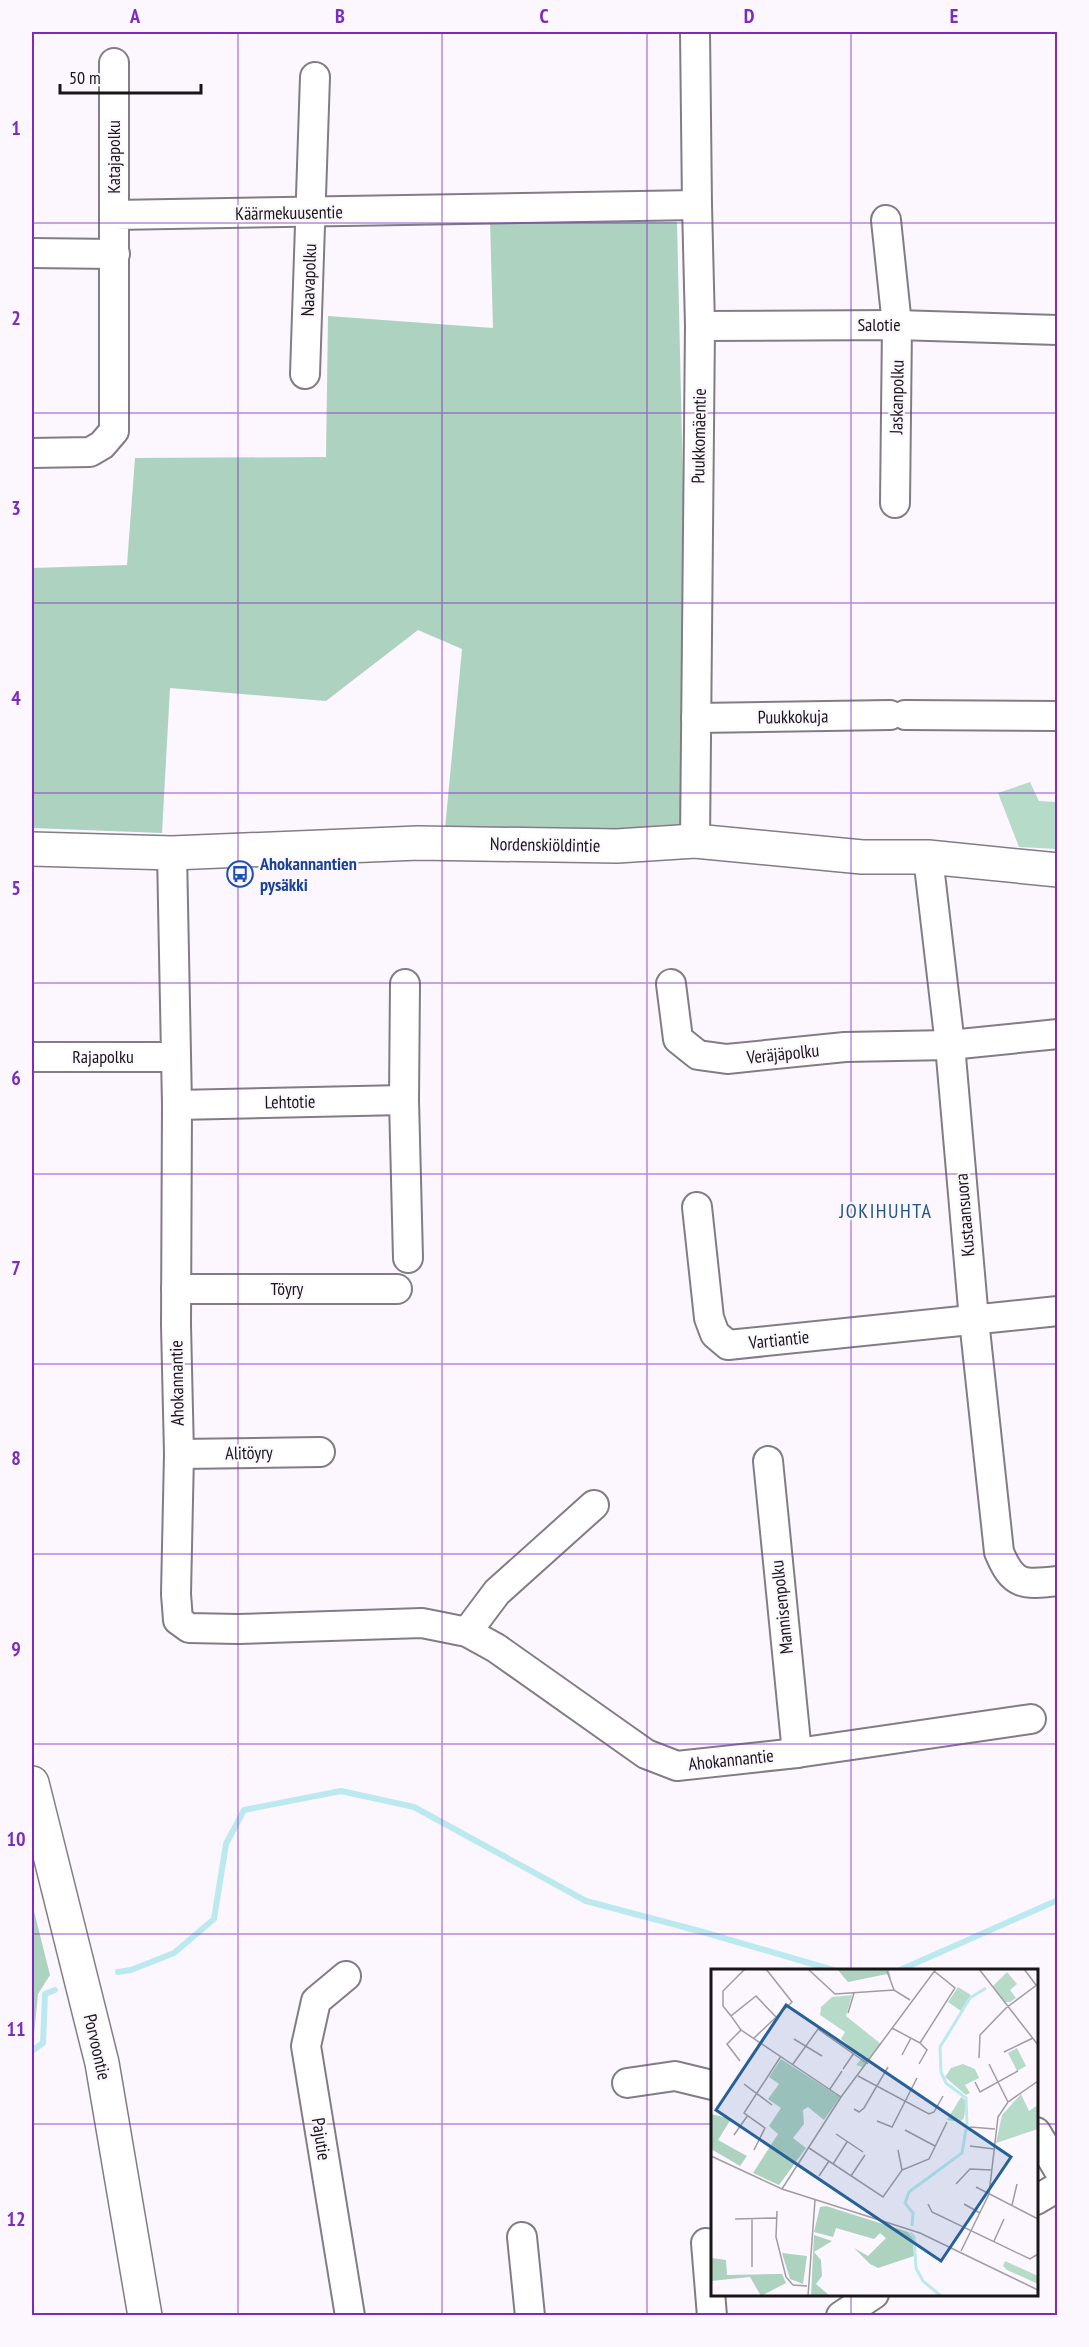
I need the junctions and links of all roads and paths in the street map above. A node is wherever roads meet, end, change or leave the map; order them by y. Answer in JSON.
{"nodes":[{"id":1,"x":696,"y":32,"type":"edge"},
{"id":2,"x":114,"y":63,"type":"dead end"},
{"id":3,"x":315,"y":77,"type":"dead end"},
{"id":4,"x":696,"y":205,"type":"junction"},
{"id":5,"x":311,"y":213,"type":"junction"},
{"id":6,"x":114,"y":215,"type":"junction"},
{"id":7,"x":886,"y":220,"type":"dead end"},
{"id":8,"x":32,"y":253,"type":"edge"},
{"id":9,"x":115,"y":254,"type":"junction"},
{"id":10,"x":897,"y":325,"type":"junction"},
{"id":11,"x":700,"y":326,"type":"junction"},
{"id":12,"x":1058,"y":330,"type":"edge"},
{"id":13,"x":305,"y":374,"type":"dead end"},
{"id":14,"x":32,"y":453,"type":"edge"},
{"id":15,"x":895,"y":503,"type":"dead end"},
{"id":16,"x":1058,"y":716,"type":"edge"},
{"id":17,"x":696,"y":718,"type":"junction"},
{"id":18,"x":695,"y":841,"type":"junction"},
{"id":19,"x":32,"y":849,"type":"edge"},
{"id":20,"x":172,"y":853,"type":"junction"},
{"id":21,"x":928,"y":858,"type":"junction"},
{"id":22,"x":1058,"y":870,"type":"edge"},
{"id":23,"x":405,"y":984,"type":"dead end"},
{"id":24,"x":671,"y":984,"type":"dead end"},
{"id":25,"x":1058,"y":1034,"type":"edge"},
{"id":26,"x":950,"y":1045,"type":"junction"},
{"id":27,"x":32,"y":1057,"type":"edge"},
{"id":28,"x":175,"y":1057,"type":"junction"},
{"id":29,"x":404,"y":1100,"type":"junction"},
{"id":30,"x":177,"y":1104,"type":"junction"},
{"id":31,"x":697,"y":1207,"type":"dead end"},
{"id":32,"x":408,"y":1258,"type":"dead end"},
{"id":33,"x":176,"y":1289,"type":"junction"},
{"id":34,"x":397,"y":1289,"type":"dead end"},
{"id":35,"x":1058,"y":1311,"type":"edge"},
{"id":36,"x":974,"y":1320,"type":"junction"},
{"id":37,"x":320,"y":1452,"type":"dead end"},
{"id":38,"x":179,"y":1454,"type":"junction"},
{"id":39,"x":768,"y":1461,"type":"dead end"},
{"id":40,"x":594,"y":1505,"type":"dead end"},
{"id":41,"x":1058,"y":1581,"type":"edge"},
{"id":42,"x":467,"y":1632,"type":"junction"},
{"id":43,"x":1031,"y":1719,"type":"dead end"},
{"id":44,"x":797,"y":1753,"type":"junction"},
{"id":45,"x":32,"y":1782,"type":"edge"},
{"id":46,"x":346,"y":1976,"type":"dead end"},
{"id":47,"x":627,"y":2083,"type":"dead end"},
{"id":48,"x":711,"y":2085,"type":"edge"},
{"id":49,"x":1038,"y":2135,"type":"edge"},
{"id":50,"x":1058,"y":2169,"type":"edge"},
{"id":51,"x":1058,"y":2187,"type":"edge"},
{"id":52,"x":1038,"y":2199,"type":"edge"},
{"id":53,"x":522,"y":2237,"type":"dead end"},
{"id":54,"x":706,"y":2243,"type":"dead end"},
{"id":55,"x":872,"y":2296,"type":"edge"},
{"id":56,"x":145,"y":2316,"type":"edge"},
{"id":57,"x":350,"y":2316,"type":"edge"},
{"id":58,"x":530,"y":2316,"type":"edge"},
{"id":59,"x":712,"y":2316,"type":"edge"},
{"id":60,"x":841,"y":2316,"type":"edge"}],
"edges":[{"from":1,"to":4,"type":"street","name":"Puukkomäentie"},
{"from":2,"to":6,"type":"street","name":"Katajapolku"},
{"from":3,"to":5,"type":"street","name":"Naavapolku"},
{"from":4,"to":5,"type":"street","name":"Käärmekuusentie"},
{"from":4,"to":11,"type":"street","name":"Puukkomäentie"},
{"from":5,"to":6,"type":"street","name":"Käärmekuusentie"},
{"from":5,"to":13,"type":"street","name":"Naavapolku"},
{"from":6,"to":9,"type":"street"},
{"from":7,"to":10,"type":"street","name":"Jaskanpolku"},
{"from":8,"to":9,"type":"street"},
{"from":9,"to":14,"type":"street"},
{"from":10,"to":11,"type":"street","name":"Salotie"},
{"from":10,"to":12,"type":"street","name":"Salotie"},
{"from":10,"to":15,"type":"street","name":"Jaskanpolku"},
{"from":11,"to":17,"type":"street","name":"Puukkomäentie"},
{"from":16,"to":17,"type":"street","name":"Puukkokuja"},
{"from":17,"to":18,"type":"street","name":"Puukkomäentie"},
{"from":18,"to":20,"type":"main road","name":"Nordenskiöldintie"},
{"from":18,"to":21,"type":"main road","name":"Nordenskiöldintie"},
{"from":19,"to":20,"type":"main road","name":"Nordenskiöldintie"},
{"from":20,"to":28,"type":"street","name":"Ahokannantie"},
{"from":21,"to":22,"type":"main road","name":"Nordenskiöldintie"},
{"from":21,"to":26,"type":"street","name":"Kustaansuora"},
{"from":23,"to":29,"type":"street"},
{"from":24,"to":26,"type":"street","name":"Veräjäpolku"},
{"from":25,"to":26,"type":"street","name":"Veräjäpolku"},
{"from":26,"to":36,"type":"street","name":"Kustaansuora"},
{"from":27,"to":28,"type":"street","name":"Rajapolku"},
{"from":28,"to":30,"type":"street","name":"Ahokannantie"},
{"from":29,"to":30,"type":"street","name":"Lehtotie"},
{"from":29,"to":32,"type":"street"},
{"from":30,"to":33,"type":"street","name":"Ahokannantie"},
{"from":31,"to":36,"type":"street","name":"Vartiantie"},
{"from":33,"to":34,"type":"street","name":"Töyry"},
{"from":33,"to":38,"type":"street","name":"Ahokannantie"},
{"from":35,"to":36,"type":"street"},
{"from":36,"to":41,"type":"street","name":"Kustaansuora"},
{"from":37,"to":38,"type":"street","name":"Alitöyry"},
{"from":38,"to":42,"type":"street","name":"Ahokannantie"},
{"from":39,"to":44,"type":"street","name":"Mannisenpolku"},
{"from":40,"to":42,"type":"street"},
{"from":42,"to":44,"type":"street","name":"Ahokannantie"},
{"from":43,"to":44,"type":"street","name":"Ahokannantie"},
{"from":45,"to":56,"type":"main road","name":"Porvoontie"},
{"from":46,"to":57,"type":"street","name":"Pajutie"},
{"from":47,"to":48,"type":"street"},
{"from":49,"to":50,"type":"street"},
{"from":51,"to":52,"type":"street"},
{"from":53,"to":58,"type":"street"},
{"from":54,"to":59,"type":"street"},
{"from":55,"to":60,"type":"street"}]}
